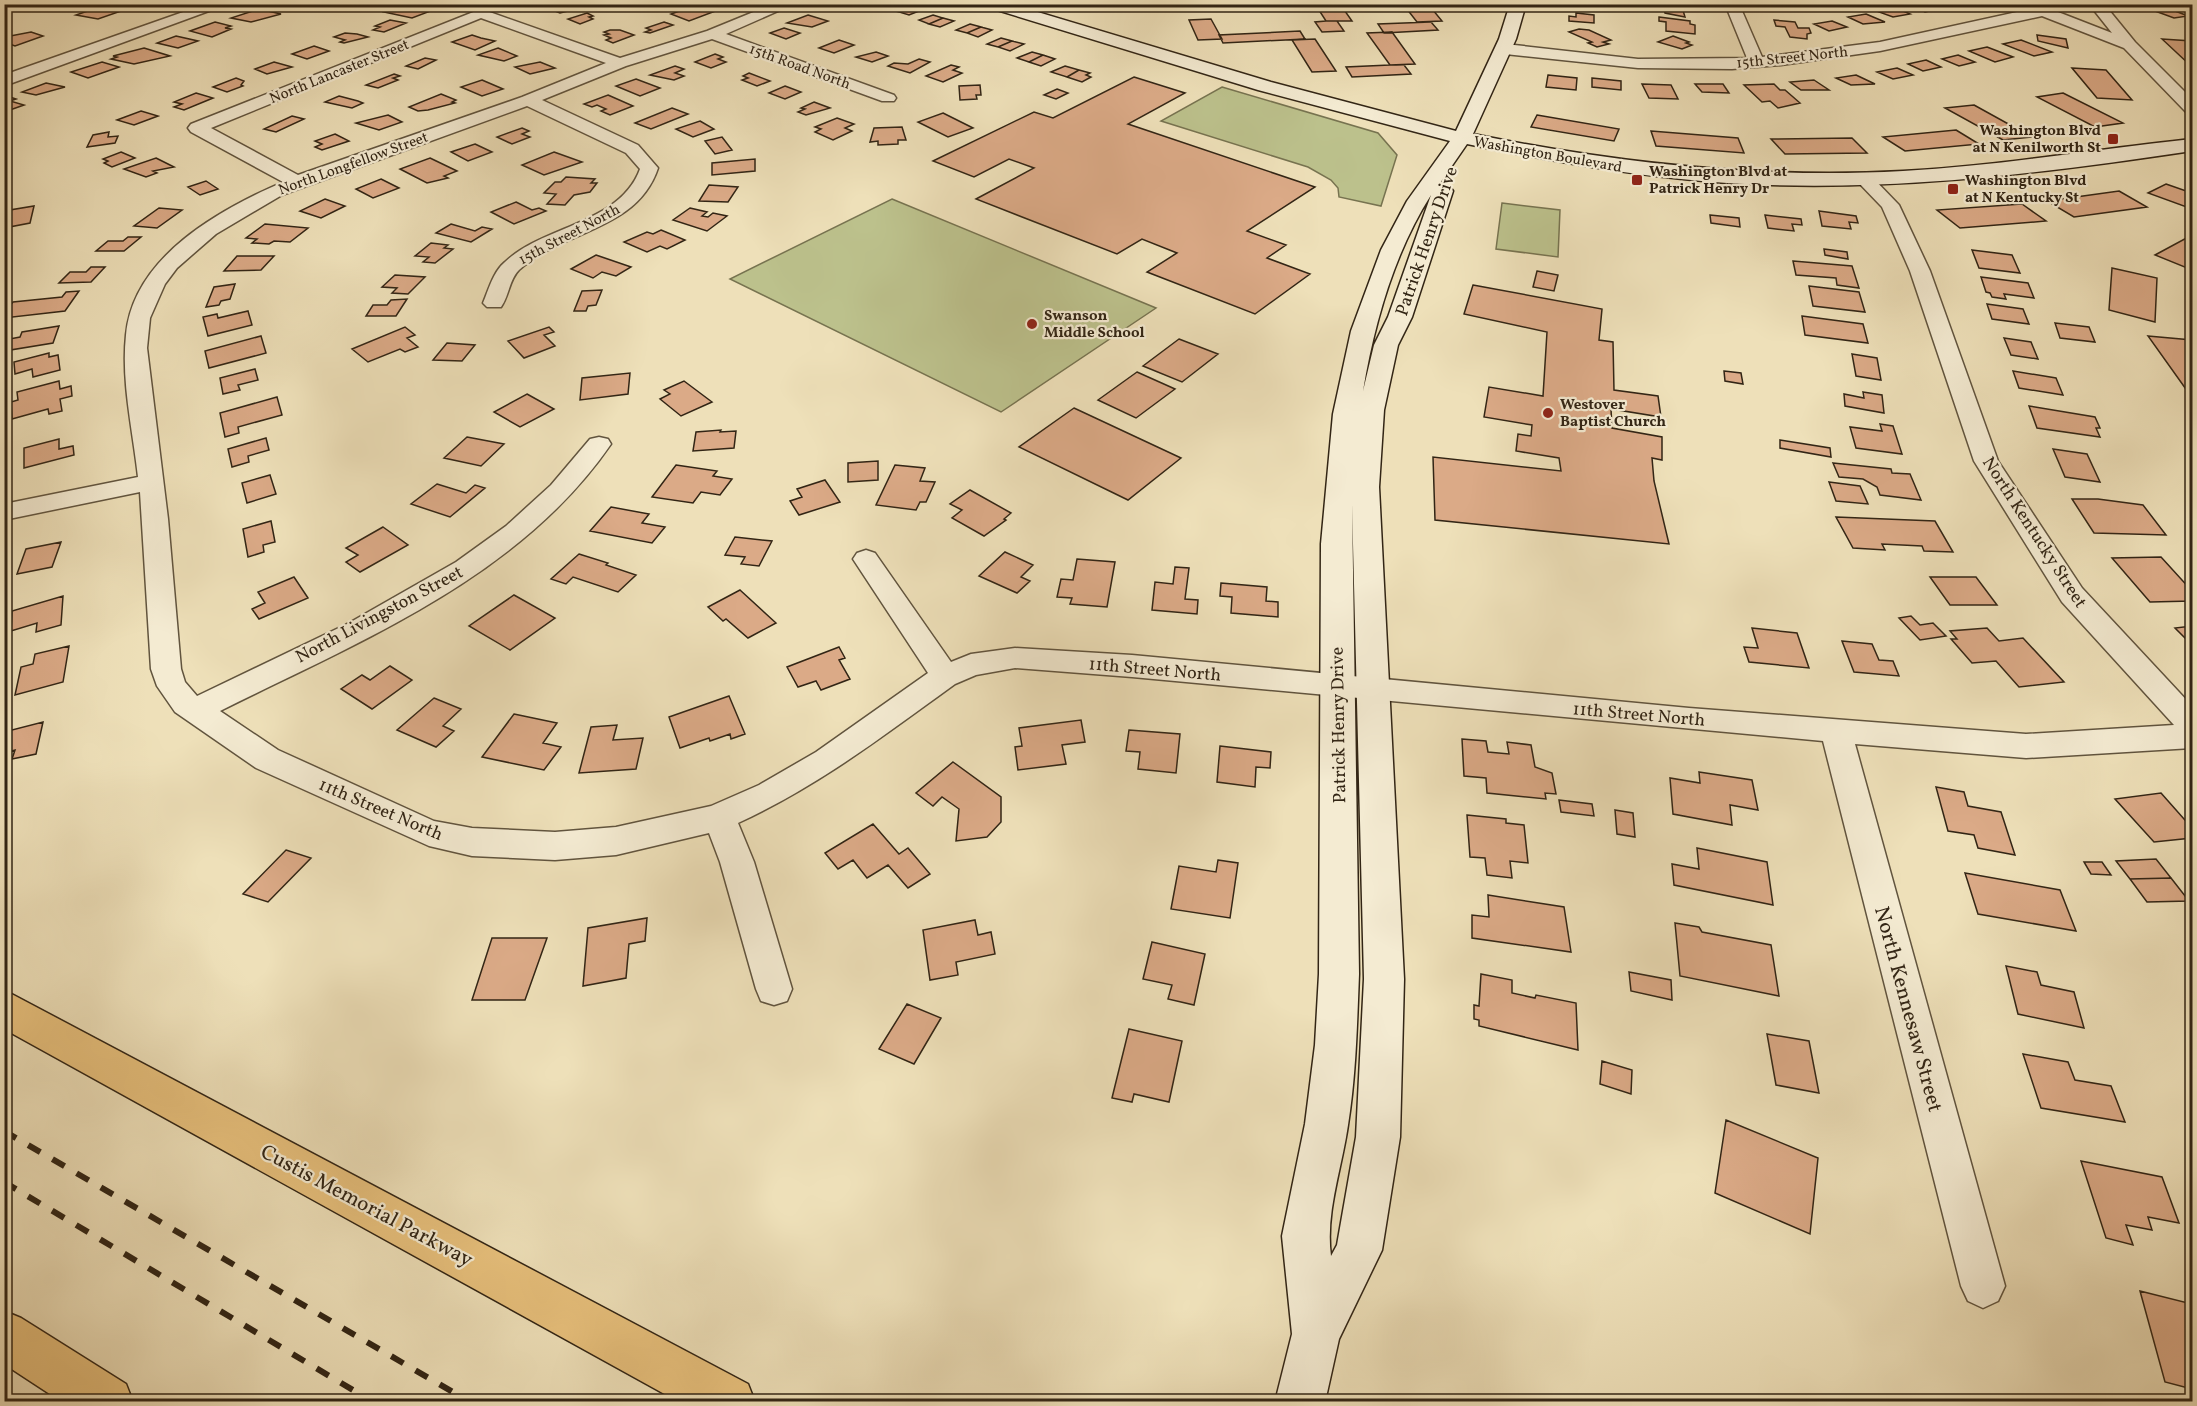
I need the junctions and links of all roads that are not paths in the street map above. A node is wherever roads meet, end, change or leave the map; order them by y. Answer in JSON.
{"nodes":[{"id":1,"x":221,"y":4,"type":"edge"},
{"id":2,"x":787,"y":4,"type":"edge"},
{"id":3,"x":993,"y":4,"type":"edge"},
{"id":4,"x":1518,"y":4,"type":"edge"},
{"id":5,"x":1732,"y":4,"type":"edge"},
{"id":6,"x":2025,"y":4,"type":"edge"},
{"id":7,"x":2074,"y":4,"type":"edge"},
{"id":8,"x":2096,"y":4,"type":"edge"},
{"id":9,"x":2044,"y":11,"type":"junction"},
{"id":10,"x":712,"y":34,"type":"junction"},
{"id":11,"x":2129,"y":45,"type":"junction"},
{"id":12,"x":1505,"y":49,"type":"junction"},
{"id":13,"x":1756,"y":62,"type":"junction"},
{"id":14,"x":620,"y":63,"type":"junction"},
{"id":15,"x":8,"y":78,"type":"edge"},
{"id":16,"x":888,"y":98,"type":"dead end"},
{"id":17,"x":528,"y":100,"type":"junction"},
{"id":18,"x":2193,"y":108,"type":"edge"},
{"id":19,"x":1461,"y":139,"type":"junction"},
{"id":20,"x":2193,"y":145,"type":"edge"},
{"id":21,"x":1866,"y":181,"type":"junction"},
{"id":22,"x":297,"y":182,"type":"junction"},
{"id":23,"x":494,"y":303,"type":"dead end"},
{"id":24,"x":599,"y":444,"type":"dead end"},
{"id":25,"x":150,"y":482,"type":"junction"},
{"id":26,"x":4,"y":512,"type":"edge"},
{"id":27,"x":866,"y":559,"type":"dead end"},
{"id":28,"x":945,"y":676,"type":"junction"},
{"id":29,"x":1338,"y":686,"type":"junction"},
{"id":30,"x":1373,"y":689,"type":"junction"},
{"id":31,"x":194,"y":711,"type":"junction"},
{"id":32,"x":2193,"y":725,"type":"edge"},
{"id":33,"x":1836,"y":731,"type":"junction"},
{"id":34,"x":2193,"y":736,"type":"edge"},
{"id":35,"x":719,"y":817,"type":"junction"},
{"id":36,"x":774,"y":989,"type":"dead end"},
{"id":37,"x":4,"y":1008,"type":"edge"},
{"id":38,"x":1983,"y":1286,"type":"dead end"},
{"id":39,"x":1316,"y":1334,"type":"junction"},
{"id":40,"x":4,"y":1335,"type":"edge"},
{"id":41,"x":108,"y":1401,"type":"edge"},
{"id":42,"x":730,"y":1401,"type":"edge"},
{"id":43,"x":1300,"y":1401,"type":"edge"}],
"edges":[{"from":1,"to":15,"type":"street"},
{"from":2,"to":10,"type":"street","name":"North Longfellow Street"},
{"from":3,"to":19,"type":"street","name":"Washington Boulevard"},
{"from":4,"to":12,"type":"street","name":"Patrick Henry Drive"},
{"from":5,"to":13,"type":"street"},
{"from":6,"to":9,"type":"street"},
{"from":7,"to":9,"type":"street","name":"15th Street North"},
{"from":8,"to":11,"type":"street"},
{"from":9,"to":11,"type":"street"},
{"from":9,"to":13,"type":"street","name":"15th Street North"},
{"from":10,"to":14,"type":"street","name":"North Longfellow Street"},
{"from":10,"to":16,"type":"street","name":"15th Road North"},
{"from":11,"to":18,"type":"street"},
{"from":12,"to":13,"type":"street","name":"15th Street North"},
{"from":12,"to":19,"type":"street","name":"Patrick Henry Drive"},
{"from":14,"to":17,"type":"street","name":"North Longfellow Street"},
{"from":14,"to":22,"type":"street","name":"North Lancaster Street"},
{"from":17,"to":22,"type":"street","name":"North Longfellow Street"},
{"from":17,"to":23,"type":"street","name":"15th Street North"},
{"from":19,"to":21,"type":"street","name":"Washington Boulevard"},
{"from":19,"to":29,"type":"street","name":"Patrick Henry Drive"},
{"from":19,"to":30,"type":"street","name":"Patrick Henry Drive"},
{"from":20,"to":21,"type":"street","name":"Washington Boulevard"},
{"from":21,"to":32,"type":"street","name":"North Kentucky Street"},
{"from":22,"to":25,"type":"street","name":"North Longfellow Street"},
{"from":24,"to":31,"type":"street","name":"North Livingston Street"},
{"from":25,"to":26,"type":"street"},
{"from":25,"to":31,"type":"street","name":"North Longfellow Street"},
{"from":27,"to":28,"type":"street"},
{"from":28,"to":29,"type":"street","name":"11th Street North"},
{"from":28,"to":35,"type":"street","name":"11th Street North"},
{"from":29,"to":30,"type":"street","name":"11th Street North"},
{"from":29,"to":39,"type":"street","name":"Patrick Henry Drive"},
{"from":30,"to":33,"type":"street","name":"11th Street North"},
{"from":30,"to":39,"type":"street","name":"Patrick Henry Drive"},
{"from":31,"to":35,"type":"street","name":"11th Street North"},
{"from":33,"to":34,"type":"street","name":"11th Street North"},
{"from":33,"to":38,"type":"street","name":"North Kennesaw Street"},
{"from":35,"to":36,"type":"street"},
{"from":37,"to":42,"type":"highway","name":"Custis Memorial Parkway"},
{"from":39,"to":43,"type":"street","name":"Patrick Henry Drive"},
{"from":40,"to":41,"type":"highway"}]}
